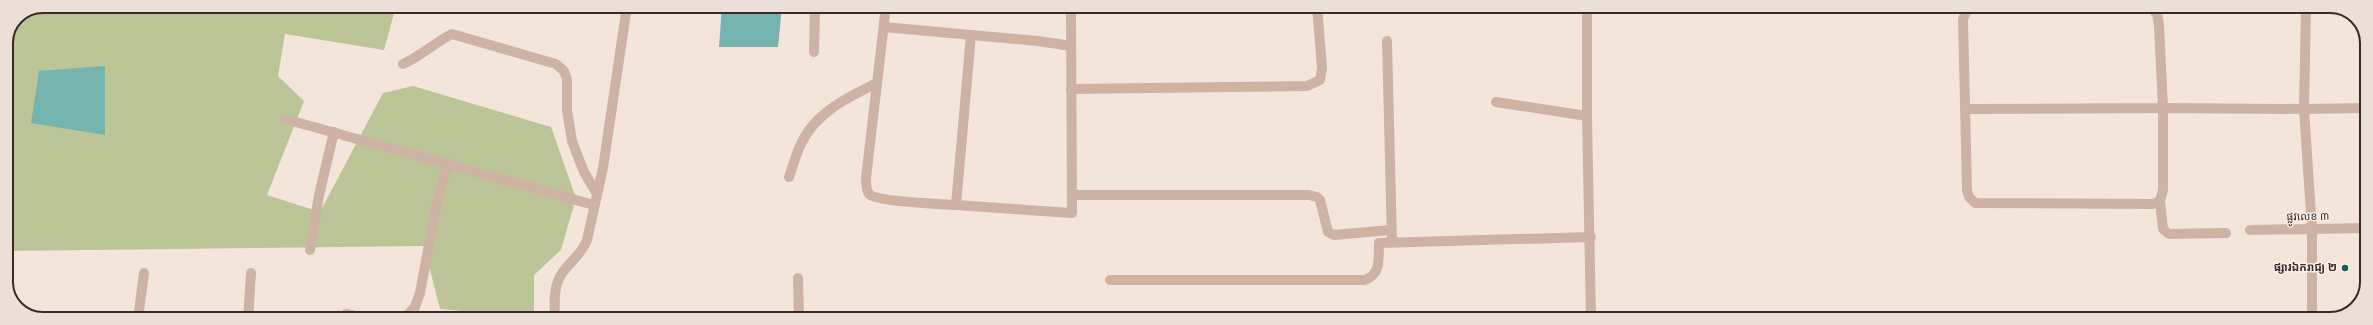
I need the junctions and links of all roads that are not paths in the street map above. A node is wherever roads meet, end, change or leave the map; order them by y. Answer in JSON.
{"nodes":[{"id":1,"x":626,"y":13,"type":"edge"},
{"id":2,"x":815,"y":13,"type":"edge"},
{"id":3,"x":885,"y":13,"type":"edge"},
{"id":4,"x":1071,"y":13,"type":"edge"},
{"id":5,"x":1318,"y":13,"type":"edge"},
{"id":6,"x":1587,"y":13,"type":"edge"},
{"id":7,"x":1966,"y":13,"type":"edge"},
{"id":8,"x":2156,"y":13,"type":"edge"},
{"id":9,"x":2306,"y":13,"type":"edge"},
{"id":10,"x":884,"y":27,"type":"junction"},
{"id":11,"x":971,"y":35,"type":"junction"},
{"id":12,"x":1387,"y":41,"type":"dead end"},
{"id":13,"x":1071,"y":46,"type":"junction"},
{"id":14,"x":814,"y":52,"type":"dead end"},
{"id":15,"x":403,"y":64,"type":"dead end"},
{"id":16,"x":877,"y":83,"type":"junction"},
{"id":17,"x":1071,"y":89,"type":"junction"},
{"id":18,"x":1496,"y":102,"type":"dead end"},
{"id":19,"x":2163,"y":108,"type":"junction"},
{"id":20,"x":2360,"y":108,"type":"edge"},
{"id":21,"x":1965,"y":109,"type":"junction"},
{"id":22,"x":2304,"y":109,"type":"junction"},
{"id":23,"x":1586,"y":116,"type":"junction"},
{"id":24,"x":285,"y":119,"type":"dead end"},
{"id":25,"x":334,"y":132,"type":"junction"},
{"id":26,"x":448,"y":164,"type":"junction"},
{"id":27,"x":789,"y":177,"type":"dead end"},
{"id":28,"x":596,"y":194,"type":"junction"},
{"id":29,"x":1072,"y":195,"type":"junction"},
{"id":30,"x":2160,"y":201,"type":"junction"},
{"id":31,"x":956,"y":205,"type":"junction"},
{"id":32,"x":594,"y":206,"type":"junction"},
{"id":33,"x":2360,"y":228,"type":"edge"},
{"id":34,"x":2312,"y":229,"type":"junction"},
{"id":35,"x":1390,"y":230,"type":"junction"},
{"id":36,"x":2250,"y":230,"type":"dead end"},
{"id":37,"x":2226,"y":233,"type":"dead end"},
{"id":38,"x":1591,"y":237,"type":"junction"},
{"id":39,"x":1392,"y":242,"type":"junction"},
{"id":40,"x":310,"y":250,"type":"dead end"},
{"id":41,"x":251,"y":272,"type":"dead end"},
{"id":42,"x":144,"y":273,"type":"dead end"},
{"id":43,"x":798,"y":278,"type":"dead end"},
{"id":44,"x":1110,"y":280,"type":"dead end"},
{"id":45,"x":139,"y":312,"type":"edge"},
{"id":46,"x":248,"y":312,"type":"edge"},
{"id":47,"x":410,"y":312,"type":"edge"},
{"id":48,"x":556,"y":312,"type":"edge"},
{"id":49,"x":799,"y":312,"type":"edge"},
{"id":50,"x":1592,"y":312,"type":"edge"},
{"id":51,"x":2312,"y":312,"type":"edge"}],
"edges":[{"from":1,"to":28,"type":"street"},
{"from":2,"to":14,"type":"street"},
{"from":3,"to":10,"type":"street"},
{"from":4,"to":13,"type":"street"},
{"from":5,"to":17,"type":"street"},
{"from":6,"to":23,"type":"street"},
{"from":7,"to":21,"type":"street"},
{"from":8,"to":19,"type":"street"},
{"from":9,"to":22,"type":"street"},
{"from":10,"to":11,"type":"street"},
{"from":10,"to":16,"type":"street"},
{"from":11,"to":13,"type":"street"},
{"from":11,"to":31,"type":"street"},
{"from":12,"to":35,"type":"street"},
{"from":13,"to":17,"type":"street"},
{"from":15,"to":28,"type":"street"},
{"from":16,"to":27,"type":"street"},
{"from":16,"to":31,"type":"street"},
{"from":17,"to":29,"type":"street"},
{"from":18,"to":23,"type":"street"},
{"from":19,"to":21,"type":"street"},
{"from":19,"to":22,"type":"street"},
{"from":19,"to":30,"type":"street"},
{"from":20,"to":22,"type":"street"},
{"from":21,"to":30,"type":"street"},
{"from":22,"to":34,"type":"street"},
{"from":23,"to":38,"type":"street"},
{"from":24,"to":25,"type":"street"},
{"from":25,"to":26,"type":"street"},
{"from":25,"to":40,"type":"street"},
{"from":26,"to":32,"type":"street"},
{"from":26,"to":47,"type":"street"},
{"from":28,"to":32,"type":"street"},
{"from":29,"to":31,"type":"street"},
{"from":29,"to":35,"type":"street"},
{"from":30,"to":37,"type":"street"},
{"from":32,"to":48,"type":"street"},
{"from":33,"to":34,"type":"street","name":"ផ្លូវលេខ ៣"},
{"from":34,"to":36,"type":"street","name":"ផ្លូវលេខ ៣"},
{"from":34,"to":51,"type":"street"},
{"from":35,"to":39,"type":"street"},
{"from":38,"to":39,"type":"street"},
{"from":38,"to":50,"type":"street"},
{"from":39,"to":44,"type":"street"},
{"from":41,"to":46,"type":"street"},
{"from":42,"to":45,"type":"street"},
{"from":43,"to":49,"type":"street"}]}
